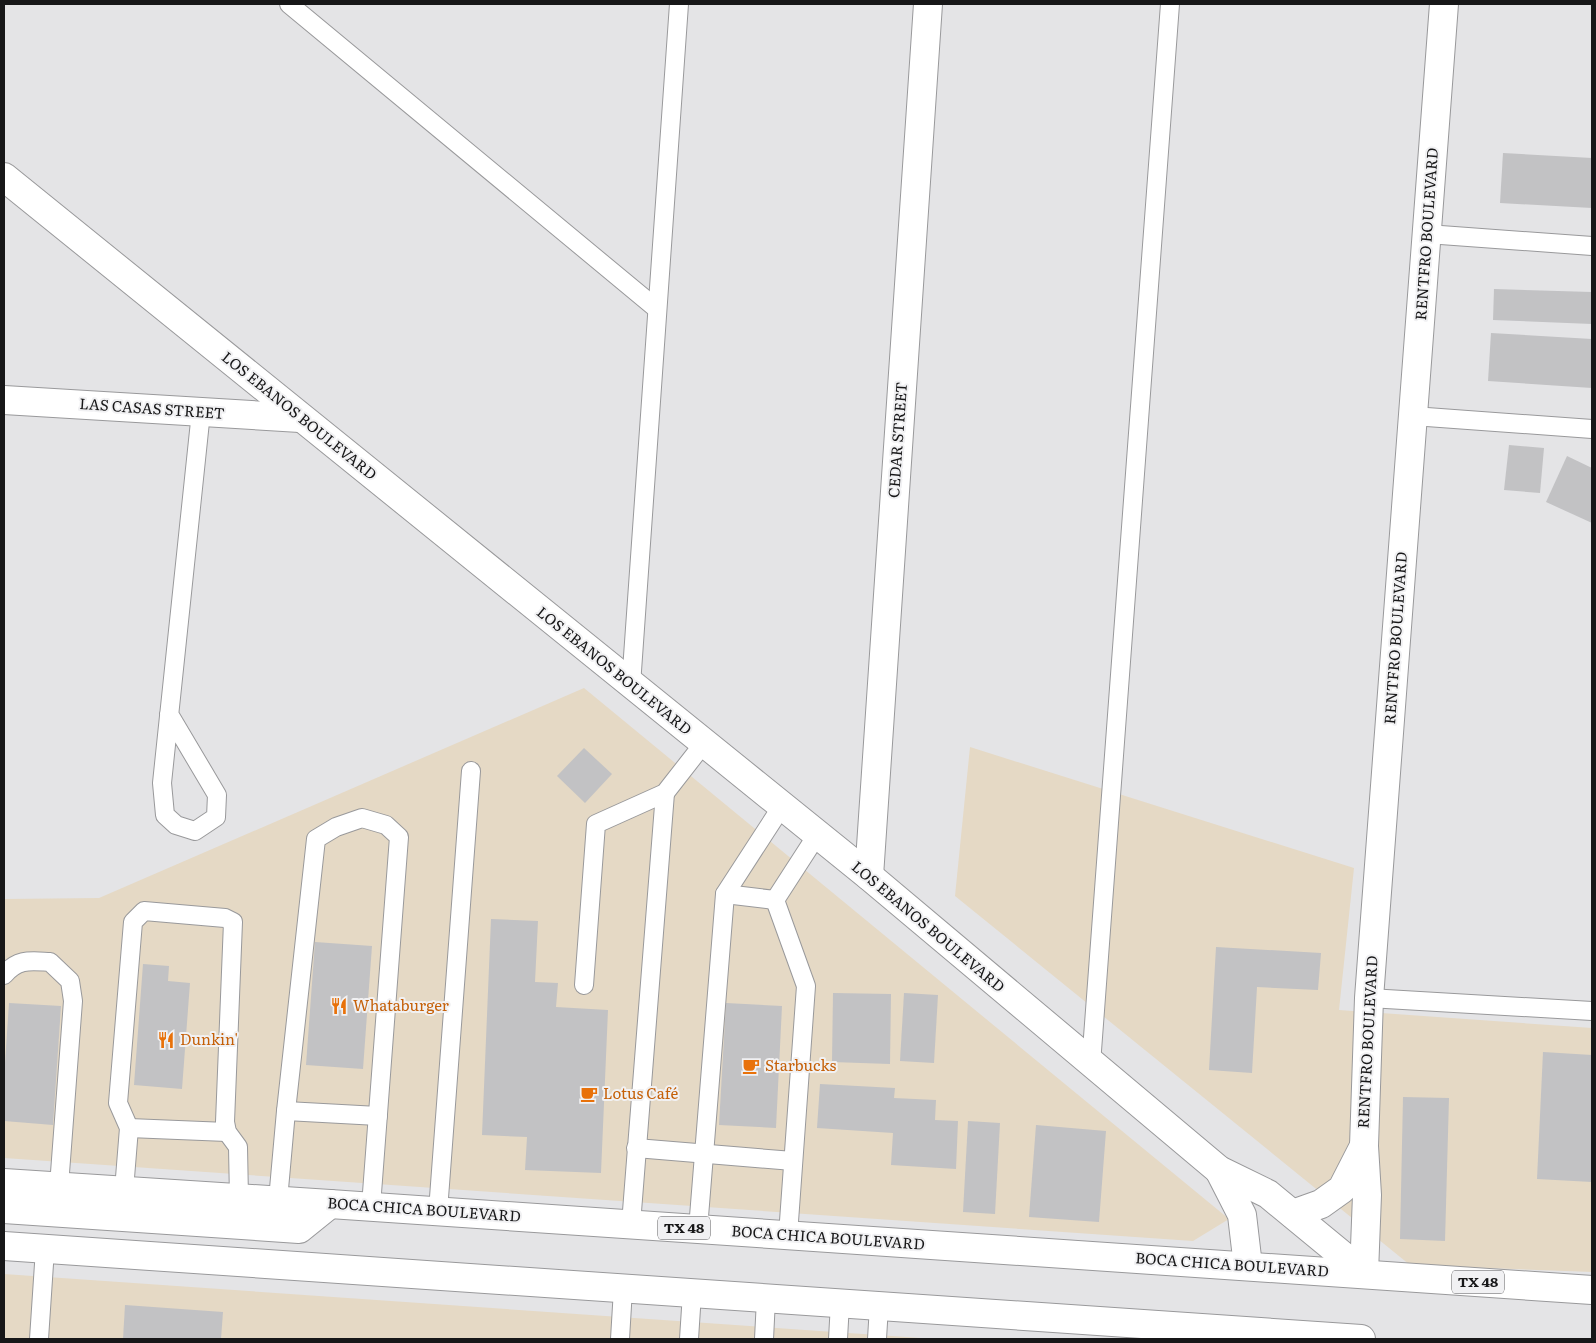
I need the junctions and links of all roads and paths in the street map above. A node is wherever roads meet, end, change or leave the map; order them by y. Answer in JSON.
{"nodes":[{"id":1,"x":289,"y":4,"type":"edge"},
{"id":2,"x":679,"y":4,"type":"edge"},
{"id":3,"x":928,"y":4,"type":"edge"},
{"id":4,"x":1170,"y":4,"type":"edge"},
{"id":5,"x":1444,"y":4,"type":"edge"},
{"id":6,"x":4,"y":177,"type":"edge"},
{"id":7,"x":1427,"y":234,"type":"junction"},
{"id":8,"x":1592,"y":246,"type":"edge"},
{"id":9,"x":657,"y":309,"type":"junction"},
{"id":10,"x":4,"y":400,"type":"edge"},
{"id":11,"x":201,"y":412,"type":"junction"},
{"id":12,"x":1413,"y":416,"type":"junction"},
{"id":13,"x":300,"y":418,"type":"junction"},
{"id":14,"x":1592,"y":429,"type":"edge"},
{"id":15,"x":631,"y":685,"type":"junction"},
{"id":16,"x":169,"y":714,"type":"junction"},
{"id":17,"x":704,"y":743,"type":"junction"},
{"id":18,"x":471,"y":771,"type":"dead end"},
{"id":19,"x":665,"y":793,"type":"junction"},
{"id":20,"x":782,"y":806,"type":"junction"},
{"id":21,"x":817,"y":835,"type":"junction"},
{"id":22,"x":869,"y":876,"type":"junction"},
{"id":23,"x":725,"y":894,"type":"junction"},
{"id":24,"x":774,"y":900,"type":"junction"},
{"id":25,"x":4,"y":975,"type":"edge"},
{"id":26,"x":584,"y":985,"type":"dead end"},
{"id":27,"x":1369,"y":998,"type":"junction"},
{"id":28,"x":1592,"y":1011,"type":"edge"},
{"id":29,"x":1091,"y":1064,"type":"junction"},
{"id":30,"x":286,"y":1111,"type":"junction"},
{"id":31,"x":378,"y":1116,"type":"junction"},
{"id":32,"x":129,"y":1128,"type":"junction"},
{"id":33,"x":227,"y":1132,"type":"junction"},
{"id":34,"x":1364,"y":1146,"type":"junction"},
{"id":35,"x":636,"y":1148,"type":"junction"},
{"id":36,"x":704,"y":1154,"type":"junction"},
{"id":37,"x":793,"y":1161,"type":"junction"},
{"id":38,"x":1219,"y":1170,"type":"junction"},
{"id":39,"x":4,"y":1183,"type":"edge"},
{"id":40,"x":59,"y":1186,"type":"junction"},
{"id":41,"x":124,"y":1190,"type":"junction"},
{"id":42,"x":239,"y":1198,"type":"junction"},
{"id":43,"x":278,"y":1200,"type":"junction"},
{"id":44,"x":330,"y":1204,"type":"junction"},
{"id":45,"x":371,"y":1206,"type":"junction"},
{"id":46,"x":4,"y":1209,"type":"edge"},
{"id":47,"x":438,"y":1211,"type":"junction"},
{"id":48,"x":1293,"y":1214,"type":"junction"},
{"id":49,"x":631,"y":1224,"type":"junction"},
{"id":50,"x":698,"y":1229,"type":"junction"},
{"id":51,"x":788,"y":1235,"type":"junction"},
{"id":52,"x":4,"y":1246,"type":"edge"},
{"id":53,"x":45,"y":1249,"type":"junction"},
{"id":54,"x":1248,"y":1266,"type":"junction"},
{"id":55,"x":1364,"y":1273,"type":"junction"},
{"id":56,"x":623,"y":1289,"type":"junction"},
{"id":57,"x":1592,"y":1290,"type":"edge"},
{"id":58,"x":692,"y":1293,"type":"junction"},
{"id":59,"x":766,"y":1299,"type":"junction"},
{"id":60,"x":840,"y":1304,"type":"junction"},
{"id":61,"x":879,"y":1306,"type":"junction"},
{"id":62,"x":1176,"y":1333,"type":"edge"},
{"id":63,"x":39,"y":1339,"type":"edge"},
{"id":64,"x":620,"y":1339,"type":"edge"},
{"id":65,"x":690,"y":1339,"type":"edge"},
{"id":66,"x":764,"y":1339,"type":"edge"},
{"id":67,"x":838,"y":1339,"type":"edge"},
{"id":68,"x":877,"y":1339,"type":"edge"},
{"id":69,"x":1361,"y":1339,"type":"edge"}],
"edges":[{"from":1,"to":9,"type":"lane"},
{"from":2,"to":9,"type":"lane"},
{"from":3,"to":22,"type":"street","name":"CEDAR STREET"},
{"from":4,"to":29,"type":"lane"},
{"from":5,"to":7,"type":"street","name":"RENTFRO BOULEVARD"},
{"from":6,"to":13,"type":"street","name":"LOS EBANOS BOULEVARD"},
{"from":7,"to":8,"type":"lane"},
{"from":7,"to":12,"type":"street","name":"RENTFRO BOULEVARD"},
{"from":9,"to":15,"type":"lane"},
{"from":10,"to":11,"type":"street","name":"LAS CASAS STREET"},
{"from":11,"to":13,"type":"street","name":"LAS CASAS STREET"},
{"from":11,"to":16,"type":"lane"},
{"from":12,"to":14,"type":"lane"},
{"from":12,"to":27,"type":"street","name":"RENTFRO BOULEVARD"},
{"from":13,"to":15,"type":"street","name":"LOS EBANOS BOULEVARD"},
{"from":15,"to":17,"type":"street","name":"LOS EBANOS BOULEVARD"},
{"from":16,"to":16,"type":"lane"},
{"from":17,"to":19,"type":"lane"},
{"from":17,"to":20,"type":"street","name":"LOS EBANOS BOULEVARD"},
{"from":18,"to":47,"type":"lane"},
{"from":19,"to":26,"type":"lane"},
{"from":19,"to":35,"type":"lane"},
{"from":20,"to":21,"type":"street","name":"LOS EBANOS BOULEVARD"},
{"from":20,"to":23,"type":"lane"},
{"from":21,"to":22,"type":"street","name":"LOS EBANOS BOULEVARD"},
{"from":21,"to":24,"type":"lane"},
{"from":22,"to":29,"type":"street","name":"LOS EBANOS BOULEVARD"},
{"from":23,"to":24,"type":"lane"},
{"from":23,"to":36,"type":"lane"},
{"from":24,"to":37,"type":"lane"},
{"from":25,"to":40,"type":"lane"},
{"from":27,"to":28,"type":"lane"},
{"from":27,"to":34,"type":"street","name":"RENTFRO BOULEVARD"},
{"from":29,"to":38,"type":"street","name":"LOS EBANOS BOULEVARD"},
{"from":30,"to":31,"type":"lane"},
{"from":30,"to":31,"type":"lane"},
{"from":30,"to":43,"type":"lane"},
{"from":31,"to":45,"type":"lane"},
{"from":32,"to":33,"type":"lane"},
{"from":32,"to":33,"type":"lane"},
{"from":32,"to":41,"type":"lane"},
{"from":33,"to":42,"type":"lane"},
{"from":34,"to":48,"type":"street"},
{"from":34,"to":55,"type":"street","name":"RENTFRO BOULEVARD"},
{"from":35,"to":36,"type":"lane"},
{"from":35,"to":49,"type":"lane"},
{"from":36,"to":37,"type":"lane"},
{"from":36,"to":50,"type":"lane"},
{"from":37,"to":51,"type":"lane"},
{"from":38,"to":48,"type":"street","name":"LOS EBANOS BOULEVARD"},
{"from":38,"to":54,"type":"street","name":"LOS EBANOS BOULEVARD"},
{"from":39,"to":40,"type":"street","name":"BOCA CHICA BOULEVARD","number":"TX 48"},
{"from":40,"to":41,"type":"street","name":"BOCA CHICA BOULEVARD","number":"TX 48"},
{"from":41,"to":42,"type":"street","name":"BOCA CHICA BOULEVARD","number":"TX 48"},
{"from":42,"to":43,"type":"street","name":"BOCA CHICA BOULEVARD","number":"TX 48"},
{"from":43,"to":44,"type":"street","name":"BOCA CHICA BOULEVARD","number":"TX 48"},
{"from":44,"to":45,"type":"street","name":"BOCA CHICA BOULEVARD","number":"TX 48"},
{"from":44,"to":46,"type":"street"},
{"from":45,"to":47,"type":"street","name":"BOCA CHICA BOULEVARD","number":"TX 48"},
{"from":47,"to":49,"type":"street","name":"BOCA CHICA BOULEVARD","number":"TX 48"},
{"from":48,"to":55,"type":"street","name":"LOS EBANOS BOULEVARD"},
{"from":49,"to":50,"type":"street","name":"BOCA CHICA BOULEVARD","number":"TX 48"},
{"from":50,"to":51,"type":"street","name":"BOCA CHICA BOULEVARD","number":"TX 48"},
{"from":51,"to":54,"type":"street","name":"BOCA CHICA BOULEVARD","number":"TX 48"},
{"from":52,"to":53,"type":"street"},
{"from":53,"to":56,"type":"street"},
{"from":53,"to":63,"type":"lane"},
{"from":54,"to":55,"type":"street","name":"BOCA CHICA BOULEVARD","number":"TX 48"},
{"from":55,"to":57,"type":"street","name":"BOCA CHICA BOULEVARD","number":"TX 48"},
{"from":56,"to":58,"type":"street"},
{"from":56,"to":64,"type":"lane"},
{"from":58,"to":59,"type":"street"},
{"from":58,"to":65,"type":"lane"},
{"from":59,"to":60,"type":"street"},
{"from":59,"to":66,"type":"lane"},
{"from":60,"to":61,"type":"street"},
{"from":60,"to":67,"type":"lane"},
{"from":61,"to":62,"type":"street"},
{"from":61,"to":68,"type":"lane"},
{"from":62,"to":69,"type":"street"}]}
